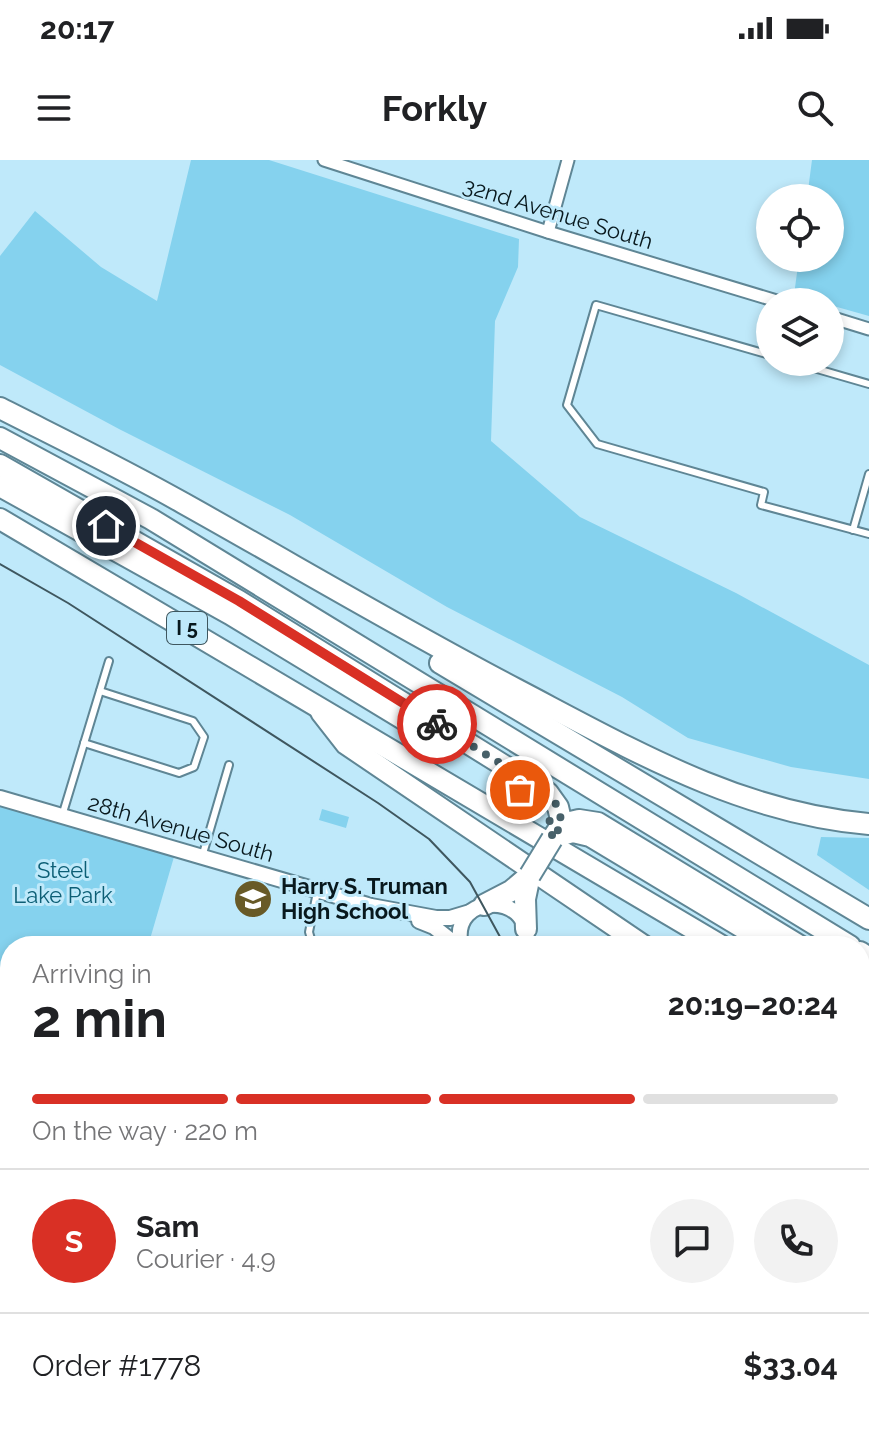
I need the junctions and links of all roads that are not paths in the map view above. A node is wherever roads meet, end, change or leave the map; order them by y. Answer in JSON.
{"nodes":[{"id":1,"x":324,"y":160,"type":"edge"},
{"id":2,"x":568,"y":160,"type":"edge"},
{"id":3,"x":548,"y":232,"type":"junction"},
{"id":4,"x":756,"y":295,"type":"edge"},
{"id":5,"x":844,"y":321,"type":"edge"},
{"id":6,"x":869,"y":329,"type":"edge"},
{"id":7,"x":756,"y":351,"type":"edge"},
{"id":8,"x":841,"y":376,"type":"edge"},
{"id":9,"x":869,"y":384,"type":"edge"},
{"id":10,"x":0,"y":408,"type":"edge"},
{"id":11,"x":0,"y":438,"type":"edge"},
{"id":12,"x":0,"y":465,"type":"edge"},
{"id":13,"x":869,"y":474,"type":"edge"},
{"id":14,"x":0,"y":486,"type":"edge"},
{"id":15,"x":0,"y":519,"type":"edge"},
{"id":16,"x":853,"y":530,"type":"junction"},
{"id":17,"x":869,"y":534,"type":"edge"},
{"id":18,"x":318,"y":581,"type":"junction"},
{"id":19,"x":109,"y":661,"type":"dead end"},
{"id":20,"x":100,"y":691,"type":"junction"},
{"id":21,"x":314,"y":703,"type":"junction"},
{"id":22,"x":84,"y":743,"type":"junction"},
{"id":23,"x":229,"y":765,"type":"dead end"},
{"id":24,"x":504,"y":773,"type":"junction"},
{"id":25,"x":0,"y":798,"type":"edge"},
{"id":26,"x":62,"y":816,"type":"junction"},
{"id":27,"x":869,"y":824,"type":"edge"},
{"id":28,"x":557,"y":832,"type":"junction"},
{"id":29,"x":632,"y":853,"type":"junction"},
{"id":30,"x":202,"y":857,"type":"junction"},
{"id":31,"x":317,"y":892,"type":"junction"},
{"id":32,"x":518,"y":895,"type":"junction"},
{"id":33,"x":477,"y":908,"type":"junction"},
{"id":34,"x":396,"y":912,"type":"junction"},
{"id":35,"x":869,"y":919,"type":"edge"},
{"id":36,"x":310,"y":936,"type":"edge"},
{"id":37,"x":446,"y":936,"type":"edge"},
{"id":38,"x":460,"y":936,"type":"edge"},
{"id":39,"x":524,"y":936,"type":"edge"},
{"id":40,"x":525,"y":936,"type":"edge"},
{"id":41,"x":629,"y":936,"type":"edge"},
{"id":42,"x":705,"y":936,"type":"edge"},
{"id":43,"x":758,"y":936,"type":"edge"},
{"id":44,"x":782,"y":936,"type":"edge"},
{"id":45,"x":834,"y":936,"type":"edge"}],
"edges":[{"from":1,"to":3,"type":"street","name":"32nd Avenue South"},
{"from":2,"to":3,"type":"street"},
{"from":3,"to":4,"type":"street","name":"32nd Avenue South"},
{"from":5,"to":6,"type":"street"},
{"from":7,"to":16,"type":"lane"},
{"from":8,"to":9,"type":"lane"},
{"from":10,"to":18,"type":"highway"},
{"from":11,"to":45,"type":"highway"},
{"from":12,"to":24,"type":"highway"},
{"from":13,"to":16,"type":"lane"},
{"from":14,"to":24,"type":"highway"},
{"from":15,"to":21,"type":"highway","number":"I 5"},
{"from":16,"to":17,"type":"lane"},
{"from":18,"to":27,"type":"highway"},
{"from":18,"to":35,"type":"highway"},
{"from":19,"to":20,"type":"lane"},
{"from":20,"to":22,"type":"lane"},
{"from":20,"to":22,"type":"lane"},
{"from":21,"to":41,"type":"highway"},
{"from":21,"to":42,"type":"highway","number":"I 5"},
{"from":22,"to":26,"type":"lane"},
{"from":23,"to":30,"type":"lane"},
{"from":24,"to":28,"type":"highway"},
{"from":25,"to":26,"type":"street","name":"28th Avenue South"},
{"from":26,"to":30,"type":"street","name":"28th Avenue South"},
{"from":28,"to":29,"type":"highway"},
{"from":28,"to":32,"type":"highway","bridge":true},
{"from":29,"to":43,"type":"highway"},
{"from":29,"to":44,"type":"highway"},
{"from":30,"to":31,"type":"street","name":"28th Avenue South"},
{"from":31,"to":34,"type":"street","name":"28th Avenue South"},
{"from":31,"to":36,"type":"lane"},
{"from":32,"to":33,"type":"highway"},
{"from":32,"to":40,"type":"highway"},
{"from":33,"to":34,"type":"street","name":"28th Avenue South"},
{"from":33,"to":38,"type":"street"},
{"from":33,"to":39,"type":"street"},
{"from":34,"to":37,"type":"street","name":"28th Avenue South"}]}
